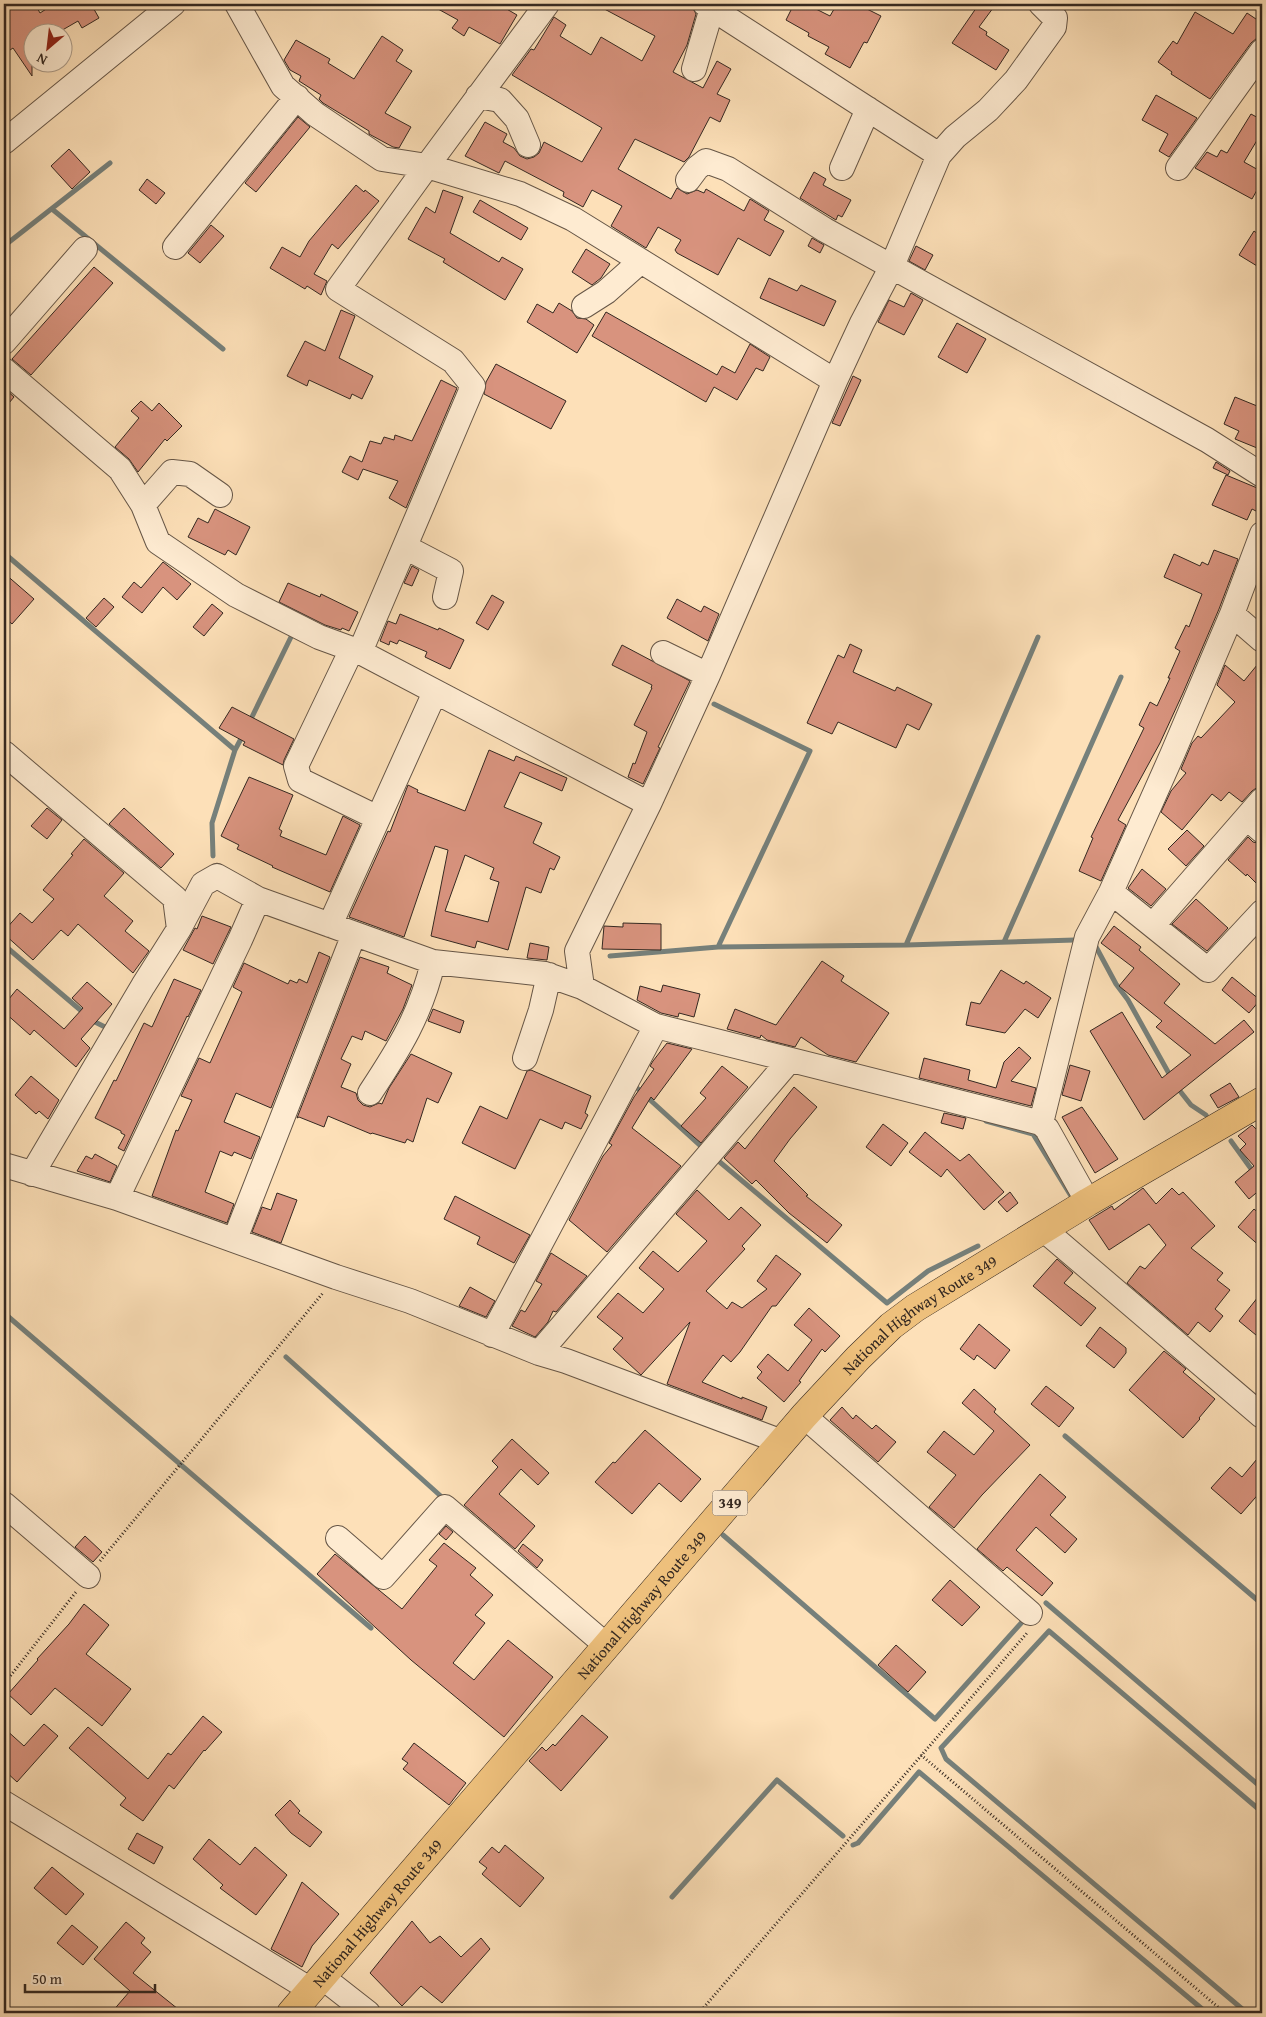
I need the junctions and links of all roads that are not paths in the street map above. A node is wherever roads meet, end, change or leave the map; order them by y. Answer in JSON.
{"nodes":[{"id":1,"x":173,"y":4,"type":"edge"},
{"id":2,"x":237,"y":4,"type":"edge"},
{"id":3,"x":1041,"y":4,"type":"edge"},
{"id":4,"x":709,"y":6,"type":"edge"},
{"id":5,"x":541,"y":7,"type":"edge"},
{"id":6,"x":1262,"y":51,"type":"edge"},
{"id":7,"x":694,"y":69,"type":"dead end"},
{"id":8,"x":478,"y":96,"type":"junction"},
{"id":9,"x":296,"y":97,"type":"junction"},
{"id":10,"x":868,"y":109,"type":"junction"},
{"id":11,"x":4,"y":142,"type":"edge"},
{"id":12,"x":528,"y":145,"type":"dead end"},
{"id":13,"x":939,"y":155,"type":"junction"},
{"id":14,"x":427,"y":166,"type":"junction"},
{"id":15,"x":842,"y":168,"type":"dead end"},
{"id":16,"x":1178,"y":168,"type":"dead end"},
{"id":17,"x":688,"y":180,"type":"dead end"},
{"id":18,"x":175,"y":247,"type":"dead end"},
{"id":19,"x":85,"y":249,"type":"dead end"},
{"id":20,"x":641,"y":261,"type":"junction"},
{"id":21,"x":892,"y":266,"type":"junction"},
{"id":22,"x":584,"y":306,"type":"dead end"},
{"id":23,"x":4,"y":342,"type":"edge"},
{"id":24,"x":4,"y":370,"type":"edge"},
{"id":25,"x":835,"y":381,"type":"junction"},
{"id":26,"x":1262,"y":475,"type":"edge"},
{"id":27,"x":220,"y":494,"type":"dead end"},
{"id":28,"x":143,"y":505,"type":"junction"},
{"id":29,"x":1262,"y":534,"type":"edge"},
{"id":30,"x":405,"y":547,"type":"junction"},
{"id":31,"x":445,"y":596,"type":"dead end"},
{"id":32,"x":1232,"y":614,"type":"junction"},
{"id":33,"x":1262,"y":640,"type":"edge"},
{"id":34,"x":356,"y":651,"type":"junction"},
{"id":35,"x":663,"y":652,"type":"dead end"},
{"id":36,"x":708,"y":675,"type":"junction"},
{"id":37,"x":435,"y":692,"type":"junction"},
{"id":38,"x":4,"y":752,"type":"edge"},
{"id":39,"x":1262,"y":800,"type":"edge"},
{"id":40,"x":649,"y":804,"type":"junction"},
{"id":41,"x":378,"y":818,"type":"junction"},
{"id":42,"x":1254,"y":825,"type":"edge"},
{"id":43,"x":1111,"y":892,"type":"junction"},
{"id":44,"x":258,"y":899,"type":"junction"},
{"id":45,"x":1262,"y":912,"type":"edge"},
{"id":46,"x":330,"y":925,"type":"junction"},
{"id":47,"x":1153,"y":925,"type":"junction"},
{"id":48,"x":179,"y":929,"type":"junction"},
{"id":49,"x":354,"y":934,"type":"junction"},
{"id":50,"x":433,"y":962,"type":"junction"},
{"id":51,"x":549,"y":975,"type":"junction"},
{"id":52,"x":582,"y":987,"type":"junction"},
{"id":53,"x":656,"y":1026,"type":"junction"},
{"id":54,"x":525,"y":1058,"type":"dead end"},
{"id":55,"x":789,"y":1061,"type":"junction"},
{"id":56,"x":370,"y":1093,"type":"dead end"},
{"id":57,"x":1262,"y":1101,"type":"edge"},
{"id":58,"x":1041,"y":1124,"type":"junction"},
{"id":59,"x":4,"y":1165,"type":"edge"},
{"id":60,"x":32,"y":1174,"type":"junction"},
{"id":61,"x":117,"y":1198,"type":"junction"},
{"id":62,"x":1088,"y":1202,"type":"junction"},
{"id":63,"x":1042,"y":1230,"type":"junction"},
{"id":64,"x":235,"y":1239,"type":"junction"},
{"id":65,"x":492,"y":1335,"type":"junction"},
{"id":66,"x":540,"y":1353,"type":"junction"},
{"id":67,"x":804,"y":1416,"type":"junction"},
{"id":68,"x":1262,"y":1416,"type":"edge"},
{"id":69,"x":782,"y":1442,"type":"junction"},
{"id":70,"x":4,"y":1504,"type":"edge"},
{"id":71,"x":338,"y":1538,"type":"dead end"},
{"id":72,"x":88,"y":1576,"type":"road end"},
{"id":73,"x":1030,"y":1613,"type":"road end"},
{"id":74,"x":607,"y":1646,"type":"junction"},
{"id":75,"x":4,"y":1803,"type":"edge"},
{"id":76,"x":316,"y":1983,"type":"junction"},
{"id":77,"x":291,"y":2013,"type":"edge"},
{"id":78,"x":368,"y":2013,"type":"edge"}],
"edges":[{"from":1,"to":11,"type":"street"},
{"from":2,"to":9,"type":"street"},
{"from":3,"to":13,"type":"street"},
{"from":4,"to":7,"type":"street"},
{"from":4,"to":10,"type":"street"},
{"from":5,"to":8,"type":"street"},
{"from":6,"to":16,"type":"street"},
{"from":8,"to":12,"type":"street"},
{"from":8,"to":14,"type":"street"},
{"from":9,"to":14,"type":"street"},
{"from":9,"to":18,"type":"street"},
{"from":10,"to":13,"type":"street"},
{"from":10,"to":15,"type":"street"},
{"from":13,"to":21,"type":"street"},
{"from":14,"to":20,"type":"street"},
{"from":14,"to":30,"type":"street"},
{"from":17,"to":21,"type":"street"},
{"from":19,"to":23,"type":"street"},
{"from":20,"to":22,"type":"street"},
{"from":20,"to":25,"type":"street"},
{"from":21,"to":25,"type":"street"},
{"from":21,"to":26,"type":"street"},
{"from":24,"to":28,"type":"street"},
{"from":25,"to":36,"type":"street"},
{"from":27,"to":28,"type":"street"},
{"from":28,"to":34,"type":"street"},
{"from":29,"to":32,"type":"street"},
{"from":30,"to":31,"type":"street"},
{"from":30,"to":34,"type":"street"},
{"from":32,"to":33,"type":"street"},
{"from":32,"to":43,"type":"street"},
{"from":34,"to":37,"type":"street"},
{"from":34,"to":41,"type":"street"},
{"from":35,"to":36,"type":"street"},
{"from":36,"to":40,"type":"street"},
{"from":37,"to":40,"type":"street"},
{"from":37,"to":41,"type":"street"},
{"from":38,"to":48,"type":"street"},
{"from":39,"to":42,"type":"street"},
{"from":40,"to":52,"type":"street"},
{"from":41,"to":46,"type":"street"},
{"from":42,"to":47,"type":"street"},
{"from":43,"to":47,"type":"street"},
{"from":43,"to":58,"type":"street"},
{"from":44,"to":46,"type":"street"},
{"from":44,"to":48,"type":"street"},
{"from":44,"to":61,"type":"street"},
{"from":45,"to":47,"type":"street"},
{"from":46,"to":49,"type":"street"},
{"from":48,"to":60,"type":"street"},
{"from":49,"to":50,"type":"street"},
{"from":49,"to":64,"type":"street"},
{"from":50,"to":51,"type":"street"},
{"from":50,"to":56,"type":"street"},
{"from":51,"to":52,"type":"street"},
{"from":51,"to":54,"type":"street"},
{"from":52,"to":53,"type":"street"},
{"from":53,"to":55,"type":"street"},
{"from":53,"to":65,"type":"street"},
{"from":55,"to":58,"type":"street"},
{"from":55,"to":66,"type":"street"},
{"from":57,"to":62,"type":"highway","name":"National Highway Route 349","number":"349"},
{"from":58,"to":62,"type":"street"},
{"from":59,"to":60,"type":"street"},
{"from":60,"to":61,"type":"street"},
{"from":61,"to":64,"type":"street"},
{"from":62,"to":63,"type":"highway","name":"National Highway Route 349","number":"349"},
{"from":63,"to":67,"type":"highway","name":"National Highway Route 349","number":"349"},
{"from":63,"to":68,"type":"street"},
{"from":64,"to":65,"type":"street"},
{"from":65,"to":66,"type":"street"},
{"from":66,"to":69,"type":"street"},
{"from":67,"to":69,"type":"highway","name":"National Highway Route 349","number":"349"},
{"from":67,"to":73,"type":"street"},
{"from":69,"to":74,"type":"highway","name":"National Highway Route 349","number":"349"},
{"from":70,"to":72,"type":"street"},
{"from":71,"to":74,"type":"street"},
{"from":74,"to":76,"type":"highway","name":"National Highway Route 349","number":"349"},
{"from":75,"to":76,"type":"street"},
{"from":76,"to":77,"type":"highway","name":"National Highway Route 349","number":"349"},
{"from":76,"to":78,"type":"street"}]}
